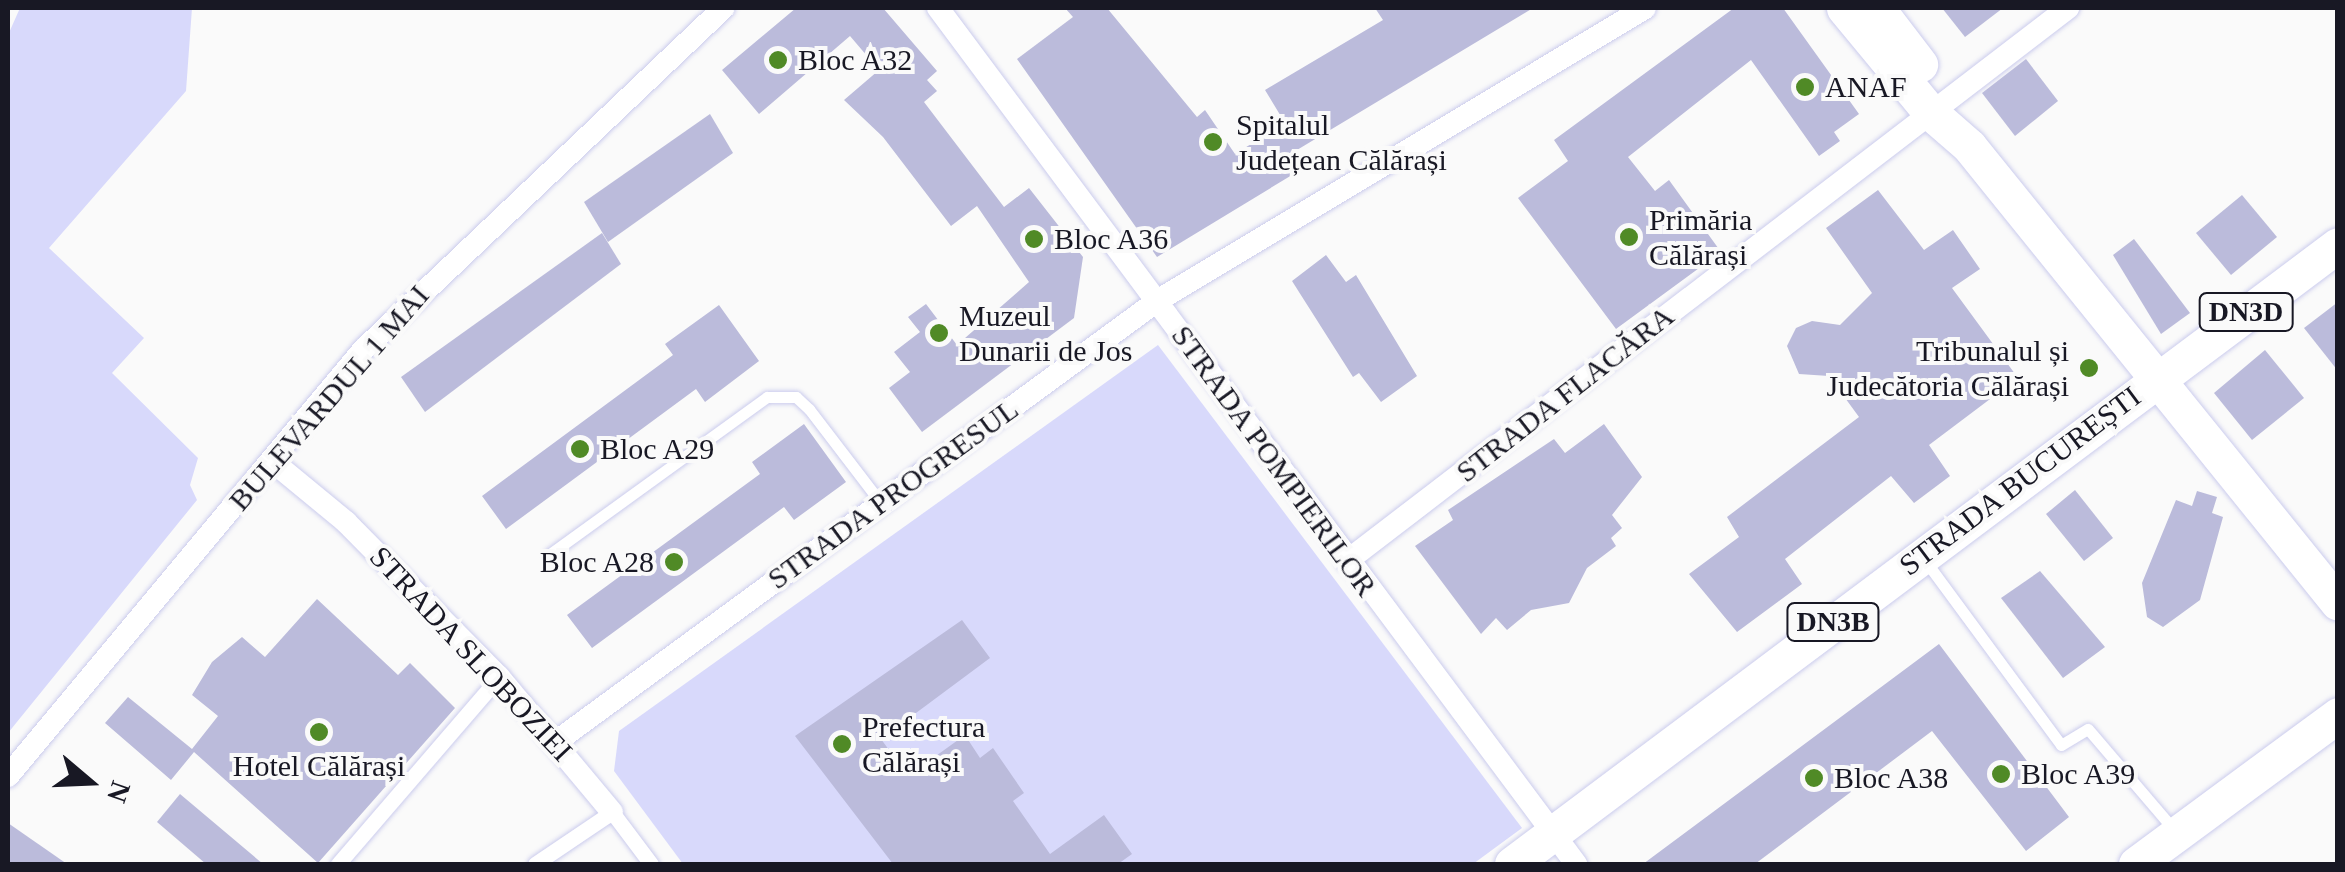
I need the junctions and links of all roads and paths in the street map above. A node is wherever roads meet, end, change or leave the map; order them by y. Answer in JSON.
{"nodes":[{"id":1,"x":723,"y":8,"type":"edge"},
{"id":2,"x":938,"y":8,"type":"edge"},
{"id":3,"x":1646,"y":8,"type":"edge"},
{"id":4,"x":1844,"y":8,"type":"edge"},
{"id":5,"x":1877,"y":8,"type":"edge"},
{"id":6,"x":2068,"y":8,"type":"edge"},
{"id":7,"x":1938,"y":106,"type":"junction"},
{"id":8,"x":2338,"y":244,"type":"edge"},
{"id":9,"x":1157,"y":301,"type":"junction"},
{"id":10,"x":2155,"y":379,"type":"junction"},
{"id":11,"x":272,"y":461,"type":"junction"},
{"id":12,"x":880,"y":502,"type":"junction"},
{"id":13,"x":550,"y":554,"type":"dead end"},
{"id":14,"x":1922,"y":555,"type":"junction"},
{"id":15,"x":1347,"y":562,"type":"junction"},
{"id":16,"x":2338,"y":603,"type":"edge"},
{"id":17,"x":499,"y":677,"type":"junction"},
{"id":18,"x":2338,"y":716,"type":"edge"},
{"id":19,"x":556,"y":742,"type":"junction"},
{"id":20,"x":8,"y":776,"type":"edge"},
{"id":21,"x":612,"y":812,"type":"junction"},
{"id":22,"x":1553,"y":834,"type":"junction"},
{"id":23,"x":2178,"y":834,"type":"junction"},
{"id":24,"x":338,"y":864,"type":"edge"},
{"id":25,"x":535,"y":864,"type":"edge"},
{"id":26,"x":651,"y":864,"type":"edge"},
{"id":27,"x":1512,"y":864,"type":"edge"},
{"id":28,"x":1576,"y":864,"type":"edge"},
{"id":29,"x":2136,"y":864,"type":"edge"}],
"edges":[{"from":1,"to":11,"type":"street","name":"BULEVARDUL 1 MAI"},
{"from":2,"to":9,"type":"street","name":"STRADA POMPIERILOR"},
{"from":3,"to":9,"type":"street","name":"STRADA PROGRESUL"},
{"from":4,"to":7,"type":"main road"},
{"from":5,"to":7,"type":"main road"},
{"from":6,"to":7,"type":"street","name":"STRADA FLACĂRA"},
{"from":7,"to":10,"type":"main road"},
{"from":7,"to":15,"type":"street","name":"STRADA FLACĂRA"},
{"from":8,"to":10,"type":"main road","name":"STRADA BUCUREȘTI","number":"DN3D"},
{"from":9,"to":12,"type":"street","name":"STRADA PROGRESUL"},
{"from":9,"to":15,"type":"street","name":"STRADA POMPIERILOR"},
{"from":10,"to":14,"type":"main road","name":"STRADA BUCUREȘTI","number":"DN3B"},
{"from":10,"to":16,"type":"main road"},
{"from":11,"to":17,"type":"street","name":"STRADA SLOBOZIEI"},
{"from":11,"to":20,"type":"street","name":"BULEVARDUL 1 MAI"},
{"from":12,"to":13,"type":"lane"},
{"from":12,"to":19,"type":"street","name":"STRADA PROGRESUL"},
{"from":14,"to":22,"type":"main road","name":"STRADA BUCUREȘTI","number":"DN3B"},
{"from":14,"to":23,"type":"lane"},
{"from":15,"to":22,"type":"street","name":"STRADA POMPIERILOR"},
{"from":17,"to":19,"type":"street","name":"STRADA SLOBOZIEI"},
{"from":17,"to":24,"type":"street"},
{"from":18,"to":23,"type":"main road"},
{"from":19,"to":21,"type":"street","name":"STRADA SLOBOZIEI"},
{"from":21,"to":25,"type":"street"},
{"from":21,"to":26,"type":"street","name":"STRADA SLOBOZIEI"},
{"from":22,"to":27,"type":"main road","name":"STRADA BUCUREȘTI","number":"DN3B"},
{"from":22,"to":28,"type":"street","name":"STRADA POMPIERILOR"},
{"from":23,"to":29,"type":"main road"}]}
